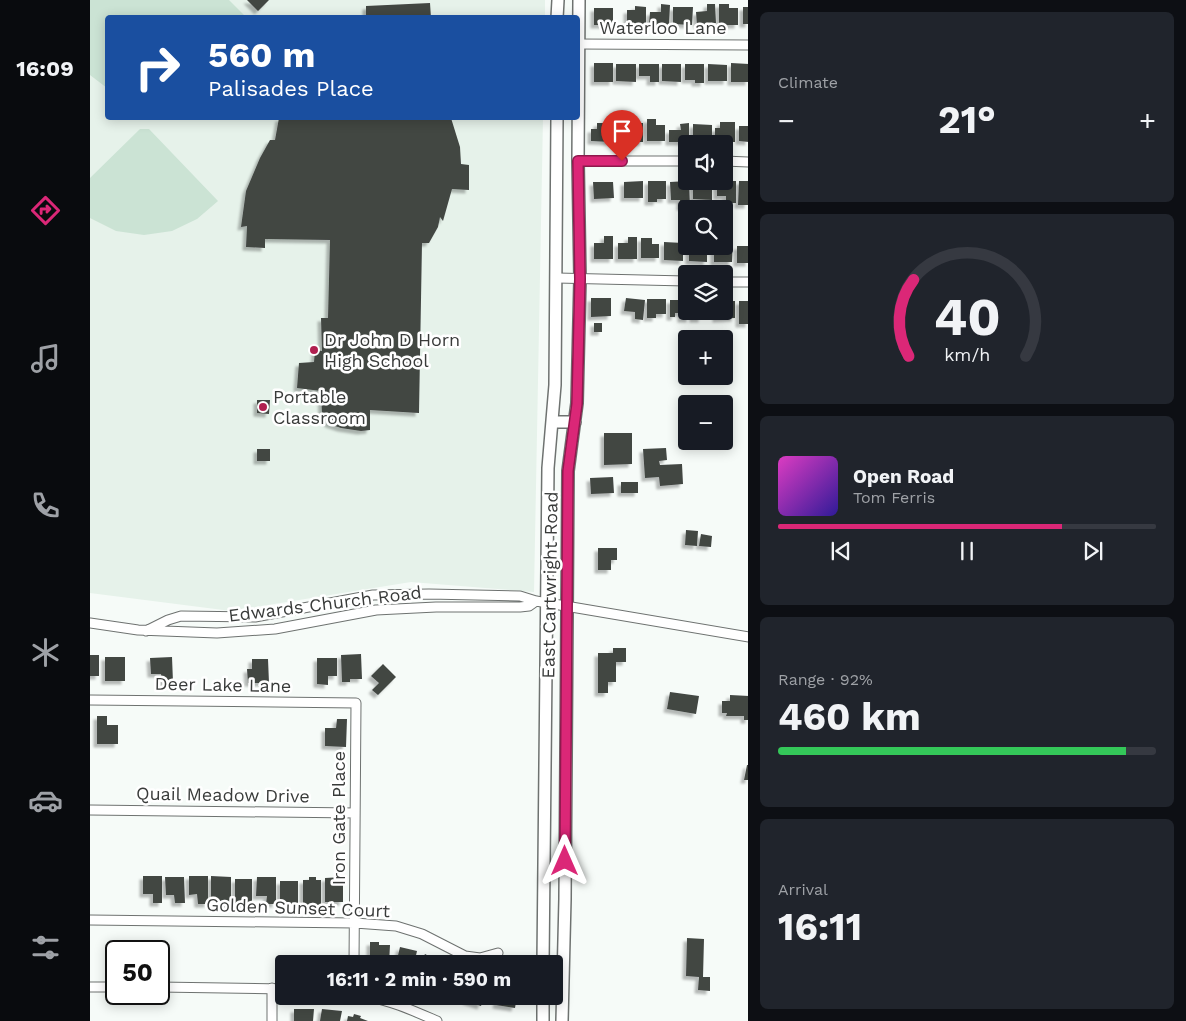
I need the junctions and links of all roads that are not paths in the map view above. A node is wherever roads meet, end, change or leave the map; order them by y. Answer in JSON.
{"nodes":[{"id":1,"x":558,"y":0,"type":"edge"},
{"id":2,"x":579,"y":0,"type":"edge"},
{"id":3,"x":557,"y":15,"type":"edge"},
{"id":4,"x":579,"y":15,"type":"edge"},
{"id":5,"x":580,"y":44,"type":"edge"},
{"id":6,"x":748,"y":45,"type":"edge"},
{"id":7,"x":557,"y":120,"type":"edge"},
{"id":8,"x":578,"y":120,"type":"edge"},
{"id":9,"x":578,"y":161,"type":"junction"},
{"id":10,"x":678,"y":161,"type":"edge"},
{"id":11,"x":733,"y":162,"type":"edge"},
{"id":12,"x":748,"y":162,"type":"edge"},
{"id":13,"x":557,"y":278,"type":"junction"},
{"id":14,"x":580,"y":279,"type":"junction"},
{"id":15,"x":678,"y":281,"type":"edge"},
{"id":16,"x":733,"y":282,"type":"edge"},
{"id":17,"x":748,"y":282,"type":"edge"},
{"id":18,"x":552,"y":422,"type":"junction"},
{"id":19,"x":575,"y":422,"type":"junction"},
{"id":20,"x":542,"y":602,"type":"junction"},
{"id":21,"x":567,"y":606,"type":"junction"},
{"id":22,"x":90,"y":623,"type":"edge"},
{"id":23,"x":146,"y":630,"type":"junction"},
{"id":24,"x":748,"y":637,"type":"edge"},
{"id":25,"x":90,"y":700,"type":"edge"},
{"id":26,"x":356,"y":703,"type":"joint"},
{"id":27,"x":90,"y":810,"type":"edge"},
{"id":28,"x":355,"y":813,"type":"junction"},
{"id":29,"x":90,"y":920,"type":"edge"},
{"id":30,"x":354,"y":923,"type":"junction"},
{"id":31,"x":498,"y":953,"type":"dead end"},
{"id":32,"x":354,"y":955,"type":"edge"},
{"id":33,"x":543,"y":955,"type":"edge"},
{"id":34,"x":90,"y":987,"type":"edge"},
{"id":35,"x":105,"y":987,"type":"edge"},
{"id":36,"x":170,"y":987,"type":"edge"},
{"id":37,"x":272,"y":988,"type":"junction"},
{"id":38,"x":275,"y":988,"type":"edge"},
{"id":39,"x":396,"y":1005,"type":"edge"},
{"id":40,"x":543,"y":1005,"type":"edge"},
{"id":41,"x":272,"y":1021,"type":"edge"},
{"id":42,"x":437,"y":1021,"type":"edge"},
{"id":43,"x":543,"y":1021,"type":"edge"},
{"id":44,"x":562,"y":1021,"type":"edge"}],
"edges":[{"from":1,"to":3,"type":"main road"},
{"from":2,"to":4,"type":"main road","name":"East Cartwright Road"},
{"from":5,"to":6,"type":"street","name":"Waterloo Lane"},
{"from":7,"to":13,"type":"main road","name":"East Cartwright Road"},
{"from":8,"to":9,"type":"main road","name":"East Cartwright Road"},
{"from":9,"to":10,"type":"street"},
{"from":9,"to":14,"type":"main road","name":"East Cartwright Road"},
{"from":11,"to":12,"type":"street"},
{"from":13,"to":14,"type":"street"},
{"from":13,"to":18,"type":"main road","name":"East Cartwright Road"},
{"from":14,"to":15,"type":"street"},
{"from":14,"to":19,"type":"main road","name":"East Cartwright Road"},
{"from":16,"to":17,"type":"street"},
{"from":18,"to":19,"type":"main road"},
{"from":18,"to":20,"type":"main road","name":"East Cartwright Road"},
{"from":19,"to":21,"type":"main road","name":"East Cartwright Road"},
{"from":20,"to":21,"type":"street","name":"Edwards Church Road"},
{"from":20,"to":23,"type":"street","name":"Edwards Church Road"},
{"from":20,"to":23,"type":"street","name":"Edwards Church Road"},
{"from":20,"to":33,"type":"main road","name":"East Cartwright Road"},
{"from":21,"to":24,"type":"street","name":"Edwards Church Road"},
{"from":21,"to":44,"type":"main road","name":"East Cartwright Road"},
{"from":22,"to":23,"type":"street","name":"Edwards Church Road"},
{"from":25,"to":26,"type":"street","name":"Deer Lake Lane"},
{"from":26,"to":28,"type":"street","name":"Iron Gate Place"},
{"from":27,"to":28,"type":"street","name":"Quail Meadow Drive"},
{"from":28,"to":30,"type":"street","name":"Iron Gate Place"},
{"from":29,"to":30,"type":"street","name":"Golden Sunset Court"},
{"from":30,"to":31,"type":"street","name":"Golden Sunset Court"},
{"from":30,"to":32,"type":"street","name":"Iron Gate Place"},
{"from":34,"to":35,"type":"street"},
{"from":36,"to":37,"type":"street"},
{"from":37,"to":38,"type":"street"},
{"from":37,"to":41,"type":"street"},
{"from":39,"to":42,"type":"street"},
{"from":40,"to":43,"type":"main road"}]}
